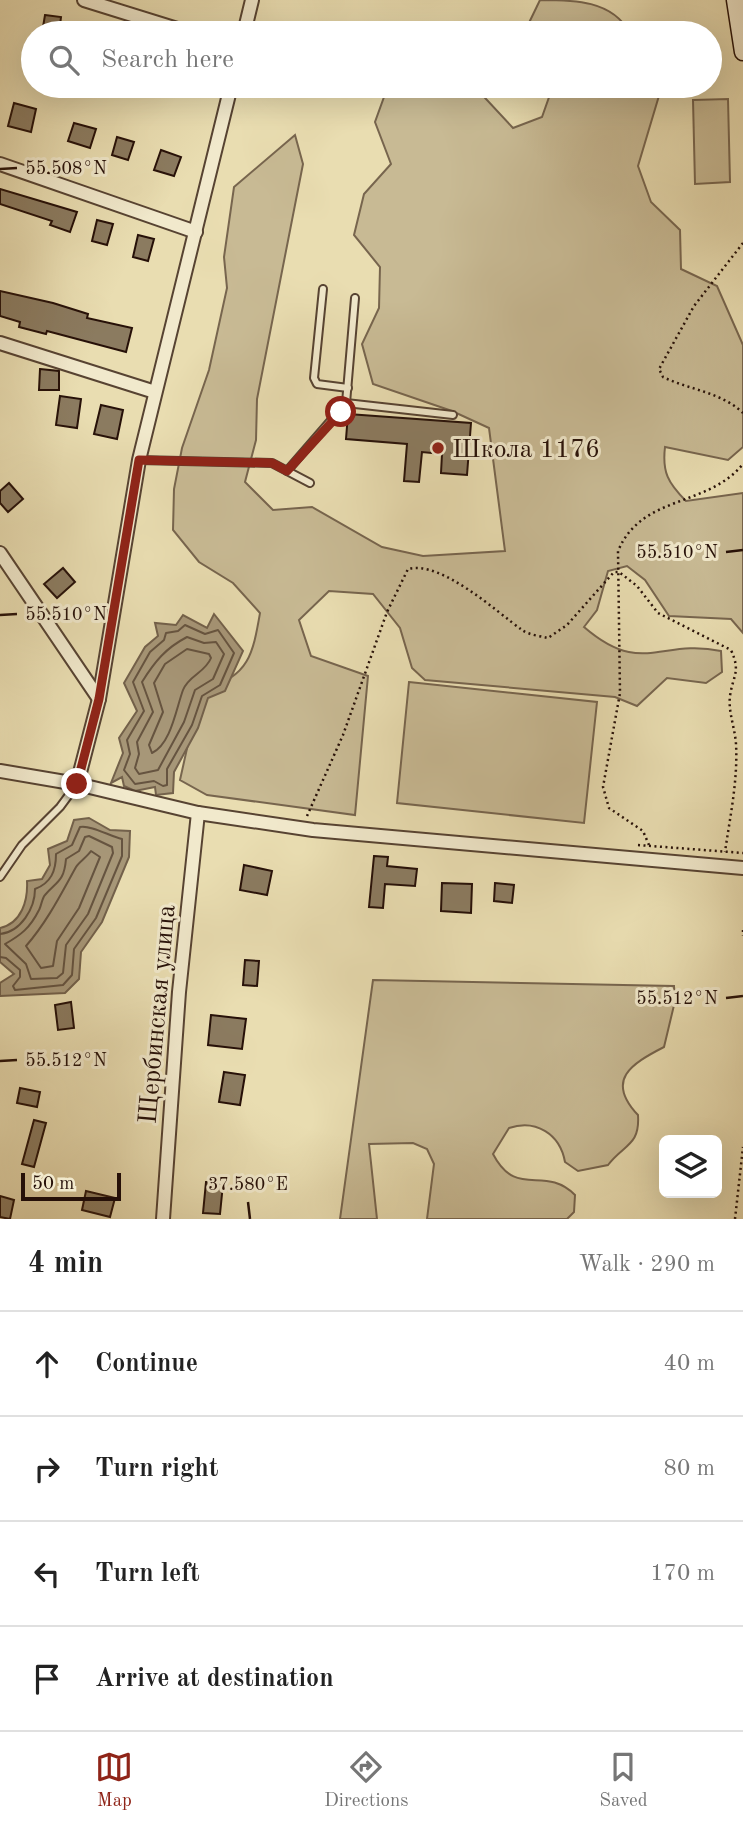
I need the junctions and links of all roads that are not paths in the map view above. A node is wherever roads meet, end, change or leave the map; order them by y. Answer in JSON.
{"nodes":[{"id":1,"x":83,"y":0,"type":"edge"},
{"id":2,"x":253,"y":0,"type":"edge"},
{"id":3,"x":735,"y":0,"type":"edge"},
{"id":4,"x":151,"y":21,"type":"edge"},
{"id":5,"x":247,"y":21,"type":"edge"},
{"id":6,"x":743,"y":52,"type":"edge"},
{"id":7,"x":228,"y":98,"type":"edge"},
{"id":8,"x":0,"y":164,"type":"edge"},
{"id":9,"x":196,"y":232,"type":"junction"},
{"id":10,"x":323,"y":289,"type":"dead end"},
{"id":11,"x":355,"y":298,"type":"dead end"},
{"id":12,"x":0,"y":343,"type":"edge"},
{"id":13,"x":348,"y":388,"type":"junction"},
{"id":14,"x":155,"y":392,"type":"junction"},
{"id":15,"x":346,"y":403,"type":"junction"},
{"id":16,"x":453,"y":415,"type":"dead end"},
{"id":17,"x":139,"y":460,"type":"junction"},
{"id":18,"x":287,"y":471,"type":"junction"},
{"id":19,"x":310,"y":483,"type":"dead end"},
{"id":20,"x":0,"y":553,"type":"edge"},
{"id":21,"x":99,"y":699,"type":"junction"},
{"id":22,"x":0,"y":771,"type":"edge"},
{"id":23,"x":77,"y":784,"type":"junction"},
{"id":24,"x":198,"y":813,"type":"junction"},
{"id":25,"x":743,"y":868,"type":"edge"},
{"id":26,"x":0,"y":877,"type":"edge"},
{"id":27,"x":163,"y":1219,"type":"edge"}],
"edges":[{"from":1,"to":4,"type":"street"},
{"from":2,"to":5,"type":"street"},
{"from":3,"to":6,"type":"main road"},
{"from":7,"to":9,"type":"street"},
{"from":8,"to":9,"type":"street"},
{"from":9,"to":14,"type":"street"},
{"from":10,"to":13,"type":"lane"},
{"from":11,"to":13,"type":"lane"},
{"from":12,"to":14,"type":"street"},
{"from":13,"to":15,"type":"lane"},
{"from":14,"to":17,"type":"street"},
{"from":15,"to":16,"type":"lane"},
{"from":15,"to":18,"type":"lane"},
{"from":17,"to":18,"type":"lane"},
{"from":17,"to":21,"type":"street"},
{"from":18,"to":19,"type":"lane"},
{"from":20,"to":21,"type":"street"},
{"from":21,"to":23,"type":"street"},
{"from":22,"to":23,"type":"street"},
{"from":23,"to":24,"type":"street"},
{"from":23,"to":26,"type":"lane"},
{"from":24,"to":25,"type":"street"},
{"from":24,"to":27,"type":"street","name":"Щербинская улица"}]}
